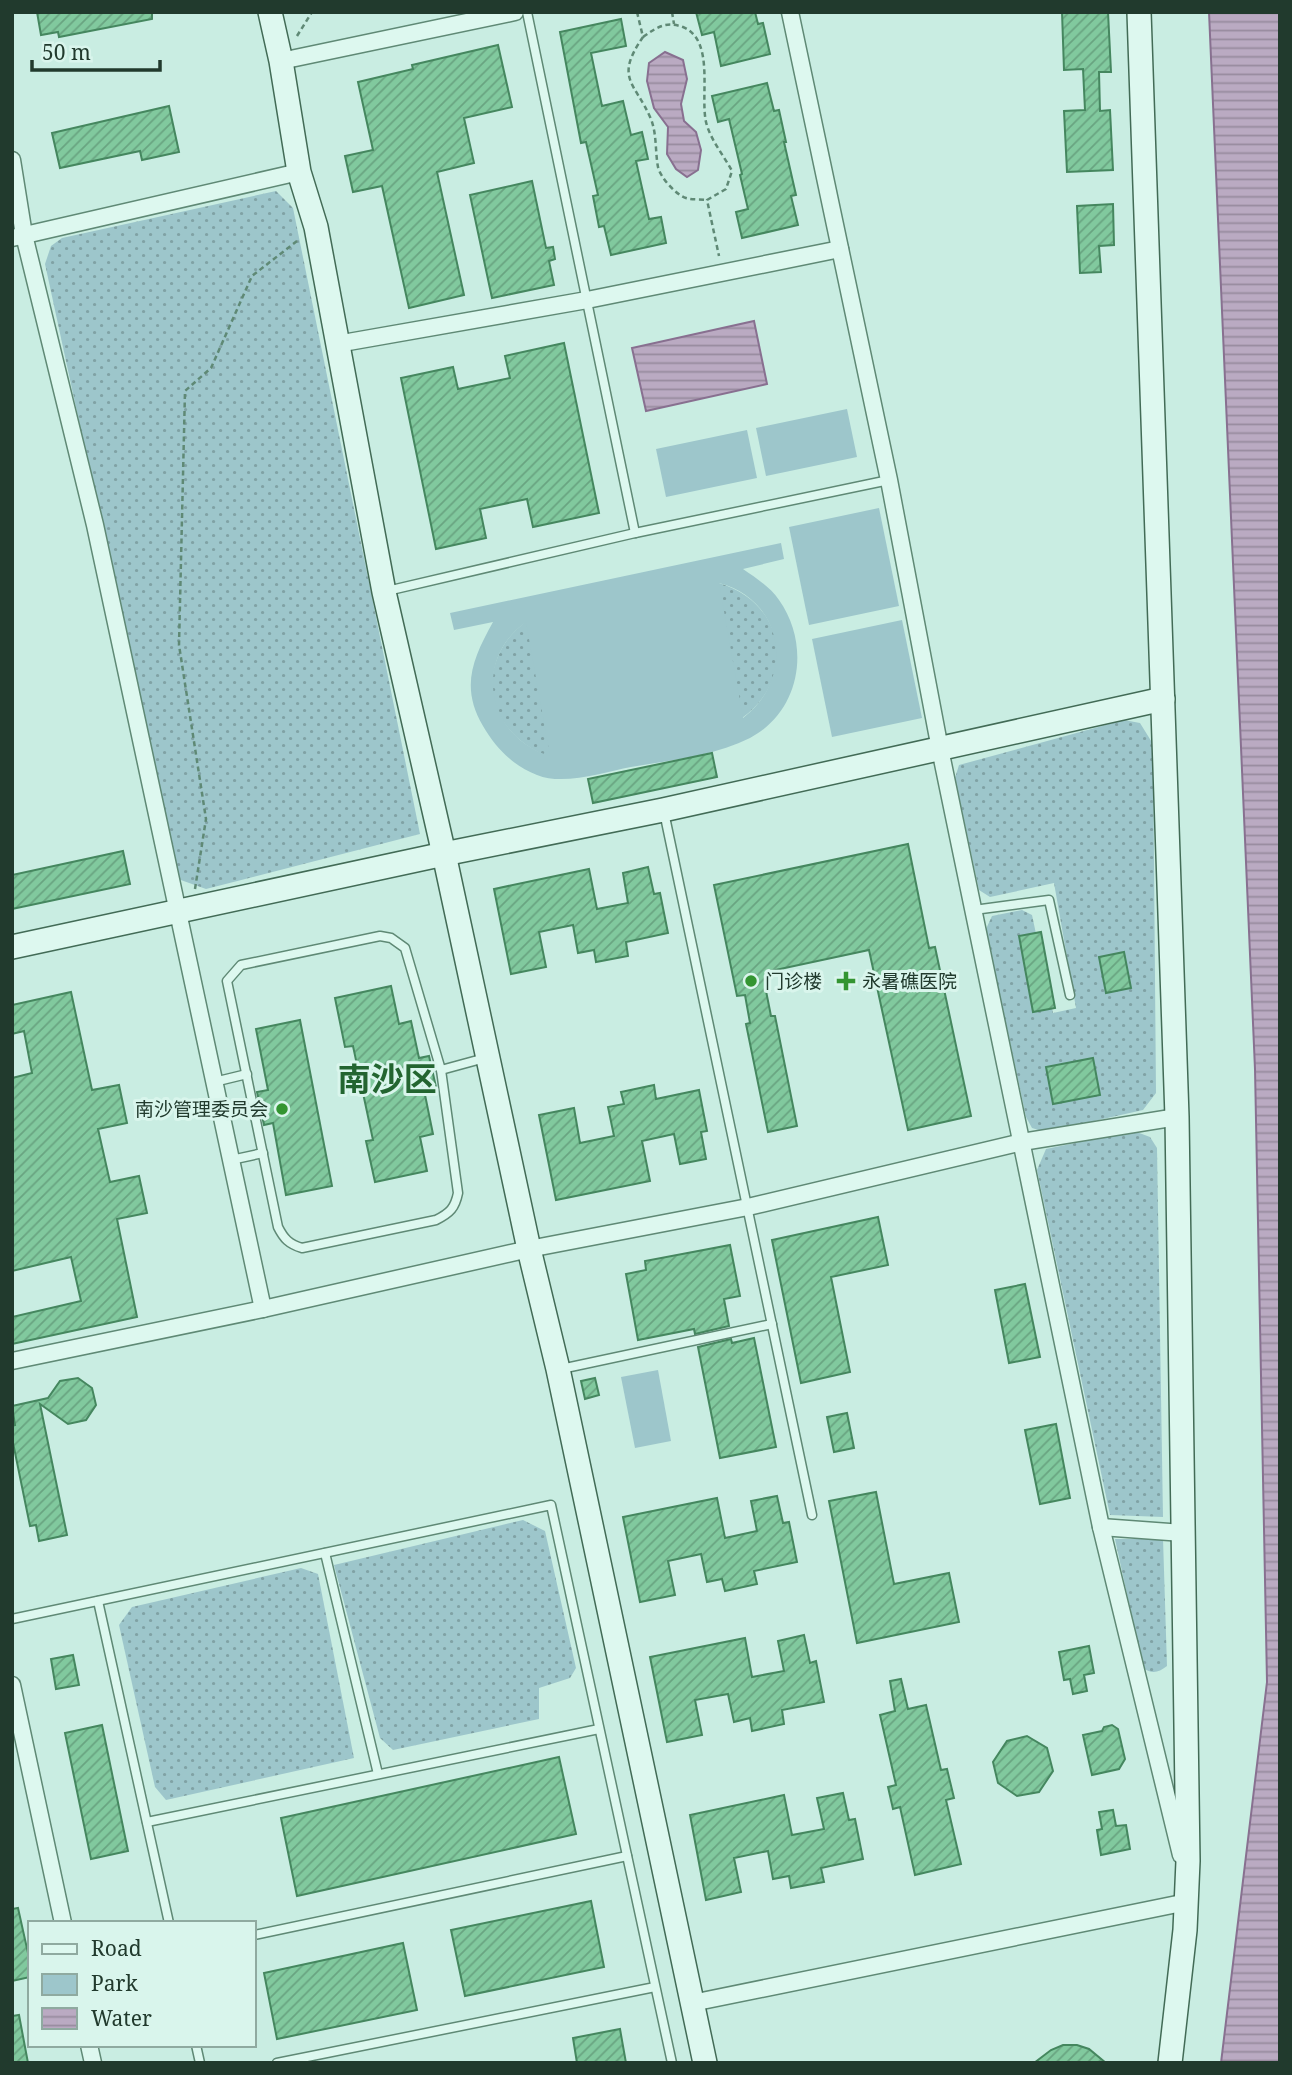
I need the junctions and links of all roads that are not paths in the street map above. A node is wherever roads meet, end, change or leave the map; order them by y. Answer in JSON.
{"nodes":[{"id":1,"x":270,"y":12,"type":"edge"},
{"id":2,"x":515,"y":12,"type":"edge"},
{"id":3,"x":527,"y":12,"type":"edge"},
{"id":4,"x":790,"y":12,"type":"edge"},
{"id":5,"x":1139,"y":12,"type":"edge"},
{"id":6,"x":281,"y":61,"type":"junction"},
{"id":7,"x":12,"y":159,"type":"edge"},
{"id":8,"x":299,"y":172,"type":"junction"},
{"id":9,"x":18,"y":236,"type":"edge"},
{"id":10,"x":840,"y":249,"type":"junction"},
{"id":11,"x":587,"y":300,"type":"junction"},
{"id":12,"x":337,"y":344,"type":"junction"},
{"id":13,"x":888,"y":480,"type":"junction"},
{"id":14,"x":635,"y":533,"type":"junction"},
{"id":15,"x":384,"y":592,"type":"junction"},
{"id":16,"x":1163,"y":699,"type":"junction"},
{"id":17,"x":940,"y":749,"type":"junction"},
{"id":18,"x":663,"y":810,"type":"junction"},
{"id":19,"x":444,"y":854,"type":"junction"},
{"id":20,"x":974,"y":910,"type":"junction"},
{"id":21,"x":185,"y":911,"type":"junction"},
{"id":22,"x":12,"y":947,"type":"edge"},
{"id":23,"x":1070,"y":995,"type":"dead end"},
{"id":24,"x":487,"y":1058,"type":"junction"},
{"id":25,"x":441,"y":1070,"type":"junction"},
{"id":26,"x":247,"y":1074,"type":"junction"},
{"id":27,"x":214,"y":1082,"type":"junction"},
{"id":28,"x":1177,"y":1117,"type":"junction"},
{"id":29,"x":1022,"y":1142,"type":"junction"},
{"id":30,"x":263,"y":1153,"type":"junction"},
{"id":31,"x":231,"y":1160,"type":"junction"},
{"id":32,"x":748,"y":1207,"type":"junction"},
{"id":33,"x":529,"y":1249,"type":"junction"},
{"id":34,"x":263,"y":1309,"type":"junction"},
{"id":35,"x":772,"y":1324,"type":"junction"},
{"id":36,"x":12,"y":1361,"type":"edge"},
{"id":37,"x":558,"y":1369,"type":"junction"},
{"id":38,"x":812,"y":1515,"type":"dead end"},
{"id":39,"x":1101,"y":1527,"type":"junction"},
{"id":40,"x":1183,"y":1533,"type":"junction"},
{"id":41,"x":325,"y":1553,"type":"junction"},
{"id":42,"x":98,"y":1601,"type":"junction"},
{"id":43,"x":12,"y":1619,"type":"edge"},
{"id":44,"x":12,"y":1685,"type":"edge"},
{"id":45,"x":599,"y":1729,"type":"junction"},
{"id":46,"x":378,"y":1774,"type":"junction"},
{"id":47,"x":147,"y":1822,"type":"junction"},
{"id":48,"x":627,"y":1856,"type":"junction"},
{"id":49,"x":1187,"y":1892,"type":"junction"},
{"id":50,"x":63,"y":1921,"type":"edge"},
{"id":51,"x":169,"y":1921,"type":"edge"},
{"id":52,"x":256,"y":1936,"type":"edge"},
{"id":53,"x":655,"y":1987,"type":"junction"},
{"id":54,"x":692,"y":2003,"type":"junction"},
{"id":55,"x":277,"y":2063,"type":"edge"},
{"id":56,"x":671,"y":2063,"type":"edge"},
{"id":57,"x":705,"y":2063,"type":"edge"},
{"id":58,"x":1170,"y":2063,"type":"edge"}],
"edges":[{"from":1,"to":6,"type":"street"},
{"from":2,"to":6,"type":"street"},
{"from":3,"to":11,"type":"lane"},
{"from":4,"to":10,"type":"street"},
{"from":5,"to":16,"type":"street"},
{"from":6,"to":8,"type":"street"},
{"from":7,"to":9,"type":"street"},
{"from":8,"to":9,"type":"street"},
{"from":8,"to":12,"type":"street"},
{"from":9,"to":21,"type":"street"},
{"from":10,"to":11,"type":"street"},
{"from":10,"to":13,"type":"street"},
{"from":11,"to":12,"type":"street"},
{"from":11,"to":14,"type":"lane"},
{"from":12,"to":15,"type":"street"},
{"from":13,"to":14,"type":"lane"},
{"from":13,"to":17,"type":"street"},
{"from":14,"to":15,"type":"lane"},
{"from":15,"to":19,"type":"street"},
{"from":16,"to":17,"type":"street"},
{"from":16,"to":28,"type":"street"},
{"from":17,"to":18,"type":"street"},
{"from":17,"to":20,"type":"street"},
{"from":18,"to":19,"type":"street"},
{"from":18,"to":32,"type":"lane"},
{"from":19,"to":21,"type":"street"},
{"from":19,"to":24,"type":"street"},
{"from":20,"to":23,"type":"lane"},
{"from":20,"to":29,"type":"street"},
{"from":21,"to":22,"type":"street"},
{"from":21,"to":27,"type":"street"},
{"from":24,"to":25,"type":"lane"},
{"from":24,"to":33,"type":"street"},
{"from":25,"to":26,"type":"lane"},
{"from":25,"to":30,"type":"lane"},
{"from":26,"to":27,"type":"lane"},
{"from":26,"to":30,"type":"lane"},
{"from":27,"to":31,"type":"street"},
{"from":28,"to":29,"type":"street"},
{"from":28,"to":40,"type":"street"},
{"from":29,"to":32,"type":"street"},
{"from":29,"to":39,"type":"street"},
{"from":30,"to":31,"type":"lane"},
{"from":31,"to":34,"type":"street"},
{"from":32,"to":33,"type":"street"},
{"from":32,"to":35,"type":"lane"},
{"from":33,"to":34,"type":"street"},
{"from":33,"to":37,"type":"street"},
{"from":34,"to":36,"type":"street"},
{"from":35,"to":37,"type":"lane"},
{"from":35,"to":38,"type":"lane"},
{"from":37,"to":54,"type":"street"},
{"from":39,"to":40,"type":"street"},
{"from":39,"to":49,"type":"street"},
{"from":40,"to":49,"type":"street"},
{"from":41,"to":42,"type":"lane"},
{"from":41,"to":45,"type":"lane"},
{"from":41,"to":46,"type":"lane"},
{"from":42,"to":43,"type":"lane"},
{"from":42,"to":47,"type":"lane"},
{"from":44,"to":50,"type":"street"},
{"from":45,"to":46,"type":"lane"},
{"from":45,"to":48,"type":"lane"},
{"from":46,"to":47,"type":"lane"},
{"from":47,"to":51,"type":"lane"},
{"from":48,"to":52,"type":"lane"},
{"from":48,"to":53,"type":"lane"},
{"from":49,"to":54,"type":"street"},
{"from":49,"to":58,"type":"street"},
{"from":53,"to":55,"type":"lane"},
{"from":53,"to":56,"type":"lane"},
{"from":54,"to":57,"type":"street"}]}
